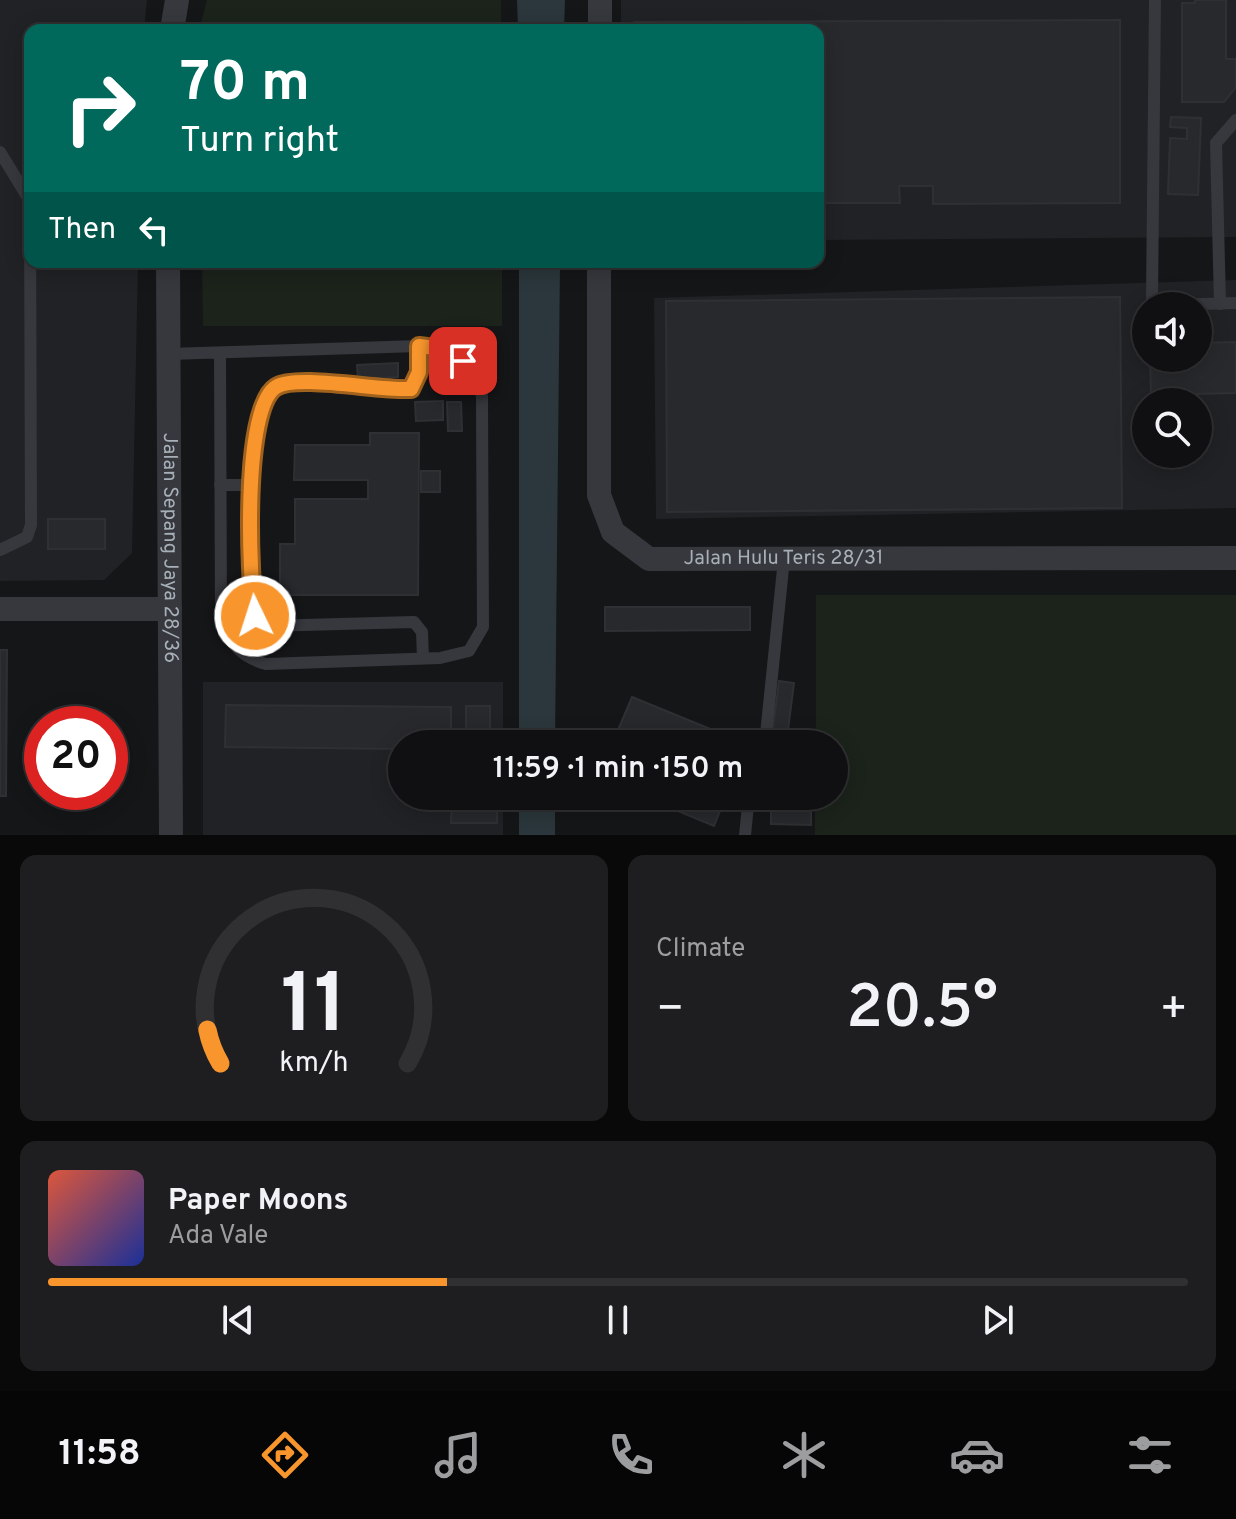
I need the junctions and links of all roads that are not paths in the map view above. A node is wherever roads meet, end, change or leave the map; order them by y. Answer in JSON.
{"nodes":[{"id":1,"x":177,"y":0,"type":"edge"},
{"id":2,"x":600,"y":0,"type":"edge"},
{"id":3,"x":1155,"y":0,"type":"edge"},
{"id":4,"x":173,"y":24,"type":"edge"},
{"id":5,"x":600,"y":24,"type":"edge"},
{"id":6,"x":1236,"y":120,"type":"edge"},
{"id":7,"x":0,"y":152,"type":"edge"},
{"id":8,"x":24,"y":194,"type":"edge"},
{"id":9,"x":30,"y":268,"type":"edge"},
{"id":10,"x":168,"y":268,"type":"edge"},
{"id":11,"x":599,"y":268,"type":"edge"},
{"id":12,"x":1236,"y":303,"type":"edge"},
{"id":13,"x":1220,"y":304,"type":"junction"},
{"id":14,"x":419,"y":346,"type":"junction"},
{"id":15,"x":220,"y":353,"type":"junction"},
{"id":16,"x":168,"y":354,"type":"junction"},
{"id":17,"x":220,"y":485,"type":"junction"},
{"id":18,"x":250,"y":485,"type":"junction"},
{"id":19,"x":0,"y":550,"type":"edge"},
{"id":20,"x":1236,"y":558,"type":"edge"},
{"id":21,"x":784,"y":559,"type":"junction"},
{"id":22,"x":0,"y":609,"type":"edge"},
{"id":23,"x":170,"y":609,"type":"junction"},
{"id":24,"x":423,"y":658,"type":"junction"},
{"id":25,"x":766,"y":730,"type":"edge"},
{"id":26,"x":748,"y":810,"type":"edge"},
{"id":27,"x":171,"y":835,"type":"edge"},
{"id":28,"x":745,"y":835,"type":"edge"}],
"edges":[{"from":1,"to":4,"type":"street"},
{"from":2,"to":5,"type":"street"},
{"from":3,"to":13,"type":"lane"},
{"from":6,"to":13,"type":"lane"},
{"from":7,"to":8,"type":"lane"},
{"from":9,"to":19,"type":"lane"},
{"from":10,"to":16,"type":"street","name":"Jalan Sepang Jaya 28/36"},
{"from":11,"to":21,"type":"street","name":"Jalan Hulu Teris 28/31"},
{"from":12,"to":13,"type":"lane"},
{"from":14,"to":15,"type":"lane"},
{"from":14,"to":18,"type":"lane"},
{"from":14,"to":24,"type":"lane"},
{"from":15,"to":16,"type":"lane"},
{"from":15,"to":17,"type":"lane"},
{"from":16,"to":23,"type":"street","name":"Jalan Sepang Jaya 28/36"},
{"from":17,"to":18,"type":"lane"},
{"from":17,"to":24,"type":"lane"},
{"from":18,"to":24,"type":"lane"},
{"from":20,"to":21,"type":"street","name":"Jalan Hulu Teris 28/31"},
{"from":21,"to":25,"type":"lane"},
{"from":22,"to":23,"type":"street"},
{"from":23,"to":27,"type":"street","name":"Jalan Sepang Jaya 28/36"},
{"from":26,"to":28,"type":"lane"}]}
